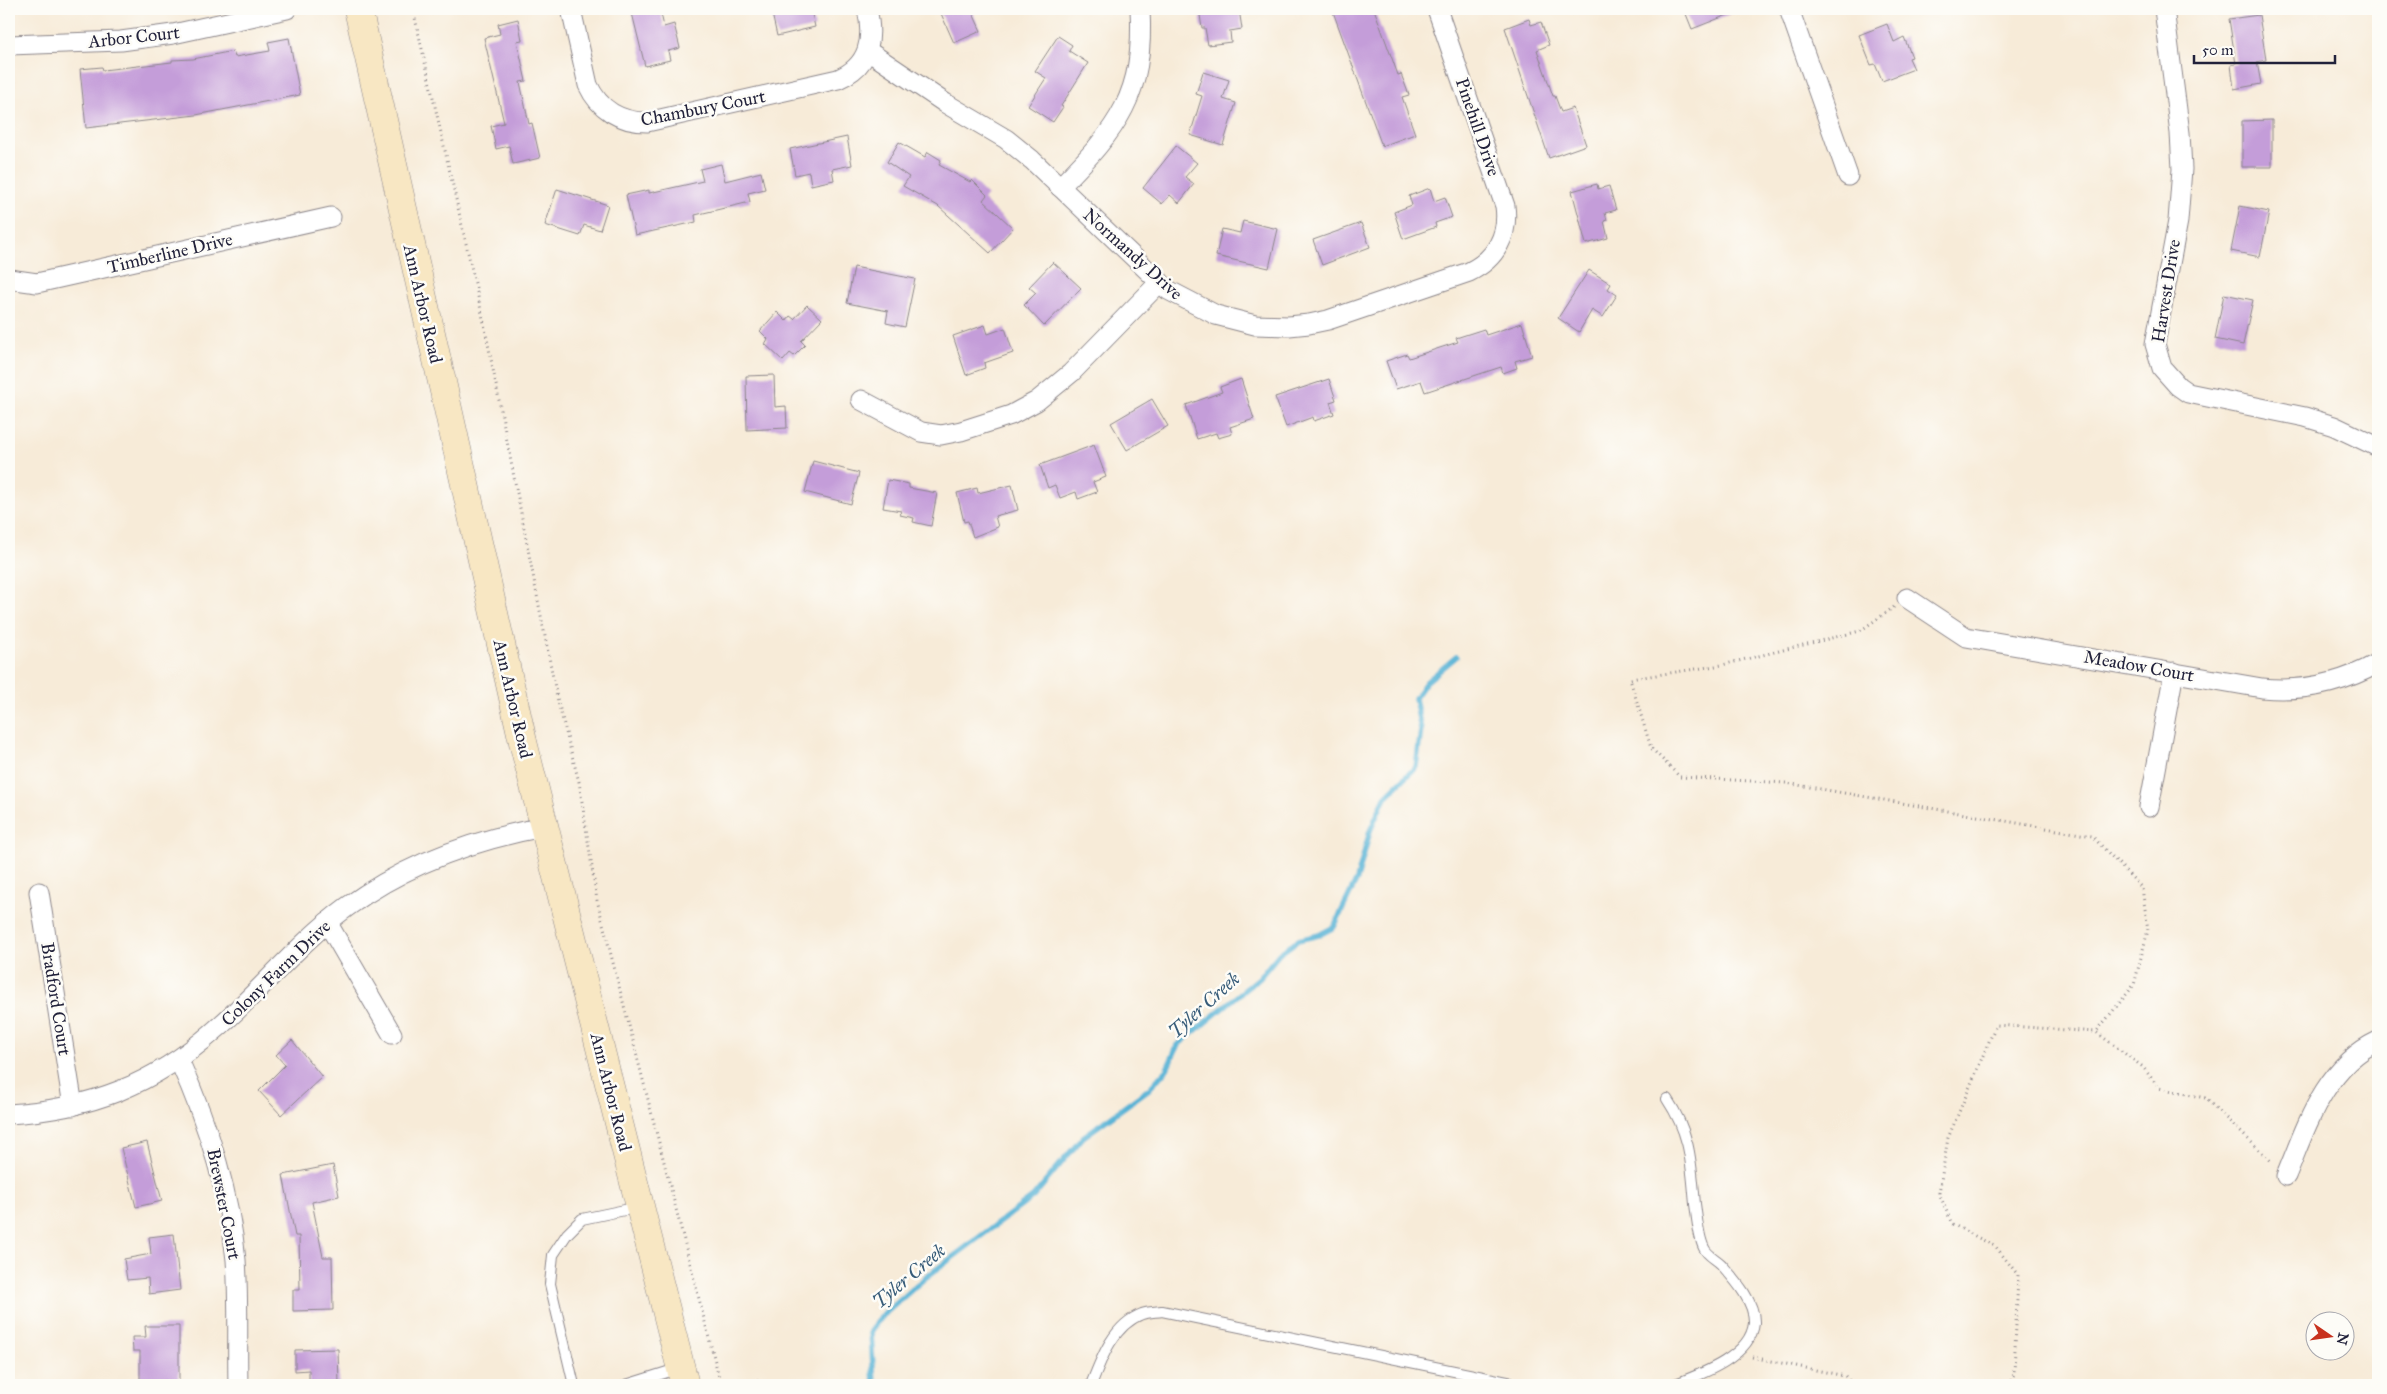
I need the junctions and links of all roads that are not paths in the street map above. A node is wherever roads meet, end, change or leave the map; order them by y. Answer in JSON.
{"nodes":[{"id":1,"x":287,"y":9,"type":"edge"},
{"id":2,"x":358,"y":9,"type":"edge"},
{"id":3,"x":572,"y":9,"type":"edge"},
{"id":4,"x":867,"y":9,"type":"edge"},
{"id":5,"x":1140,"y":9,"type":"edge"},
{"id":6,"x":1437,"y":9,"type":"edge"},
{"id":7,"x":1789,"y":9,"type":"edge"},
{"id":8,"x":2164,"y":9,"type":"edge"},
{"id":9,"x":9,"y":45,"type":"edge"},
{"id":10,"x":868,"y":51,"type":"junction"},
{"id":11,"x":1848,"y":176,"type":"dead end"},
{"id":12,"x":1060,"y":187,"type":"junction"},
{"id":13,"x":331,"y":217,"type":"dead end"},
{"id":14,"x":1500,"y":246,"type":"joint"},
{"id":15,"x":9,"y":279,"type":"edge"},
{"id":16,"x":1160,"y":282,"type":"junction"},
{"id":17,"x":861,"y":400,"type":"dead end"},
{"id":18,"x":2378,"y":448,"type":"edge"},
{"id":19,"x":1907,"y":598,"type":"road end"},
{"id":20,"x":2378,"y":663,"type":"edge"},
{"id":21,"x":2174,"y":672,"type":"junction"},
{"id":22,"x":2149,"y":807,"type":"dead end"},
{"id":23,"x":544,"y":827,"type":"junction"},
{"id":24,"x":39,"y":892,"type":"dead end"},
{"id":25,"x":328,"y":922,"type":"junction"},
{"id":26,"x":392,"y":1034,"type":"dead end"},
{"id":27,"x":2378,"y":1041,"type":"edge"},
{"id":28,"x":179,"y":1060,"type":"junction"},
{"id":29,"x":1667,"y":1099,"type":"dead end"},
{"id":30,"x":73,"y":1106,"type":"junction"},
{"id":31,"x":9,"y":1114,"type":"edge"},
{"id":32,"x":2286,"y":1176,"type":"road end"},
{"id":33,"x":640,"y":1207,"type":"junction"},
{"id":34,"x":683,"y":1376,"type":"edge"},
{"id":35,"x":238,"y":1385,"type":"edge"},
{"id":36,"x":574,"y":1385,"type":"edge"},
{"id":37,"x":626,"y":1385,"type":"edge"},
{"id":38,"x":742,"y":1385,"type":"edge"},
{"id":39,"x":755,"y":1385,"type":"edge"},
{"id":40,"x":1091,"y":1385,"type":"edge"},
{"id":41,"x":1522,"y":1385,"type":"edge"},
{"id":42,"x":1673,"y":1385,"type":"edge"}],
"edges":[{"from":1,"to":9,"type":"street","name":"Arbor Court"},
{"from":2,"to":23,"type":"main road","name":"Ann Arbor Road"},
{"from":3,"to":10,"type":"street","name":"Chambury Court"},
{"from":4,"to":10,"type":"street"},
{"from":5,"to":12,"type":"street"},
{"from":6,"to":14,"type":"street","name":"Pinehill Drive"},
{"from":7,"to":11,"type":"street"},
{"from":8,"to":18,"type":"street","name":"Harvest Drive"},
{"from":10,"to":12,"type":"street","name":"Normandy Drive"},
{"from":12,"to":16,"type":"street","name":"Normandy Drive"},
{"from":13,"to":15,"type":"street","name":"Timberline Drive"},
{"from":14,"to":16,"type":"street","name":"Normandy Drive"},
{"from":16,"to":17,"type":"street"},
{"from":19,"to":21,"type":"street","name":"Meadow Court"},
{"from":20,"to":21,"type":"street","name":"Meadow Court"},
{"from":21,"to":22,"type":"street"},
{"from":23,"to":25,"type":"street","name":"Colony Farm Drive"},
{"from":23,"to":33,"type":"main road","name":"Ann Arbor Road"},
{"from":24,"to":30,"type":"street","name":"Bradford Court"},
{"from":25,"to":26,"type":"street"},
{"from":25,"to":28,"type":"street","name":"Colony Farm Drive"},
{"from":27,"to":32,"type":"street"},
{"from":28,"to":30,"type":"street","name":"Colony Farm Drive"},
{"from":28,"to":35,"type":"street","name":"Brewster Court"},
{"from":29,"to":42,"type":"lane"},
{"from":30,"to":31,"type":"street","name":"Colony Farm Drive"},
{"from":33,"to":34,"type":"main road","name":"Ann Arbor Road"},
{"from":33,"to":36,"type":"lane"},
{"from":34,"to":37,"type":"lane"},
{"from":38,"to":39,"type":"lane"},
{"from":40,"to":41,"type":"lane"}]}
